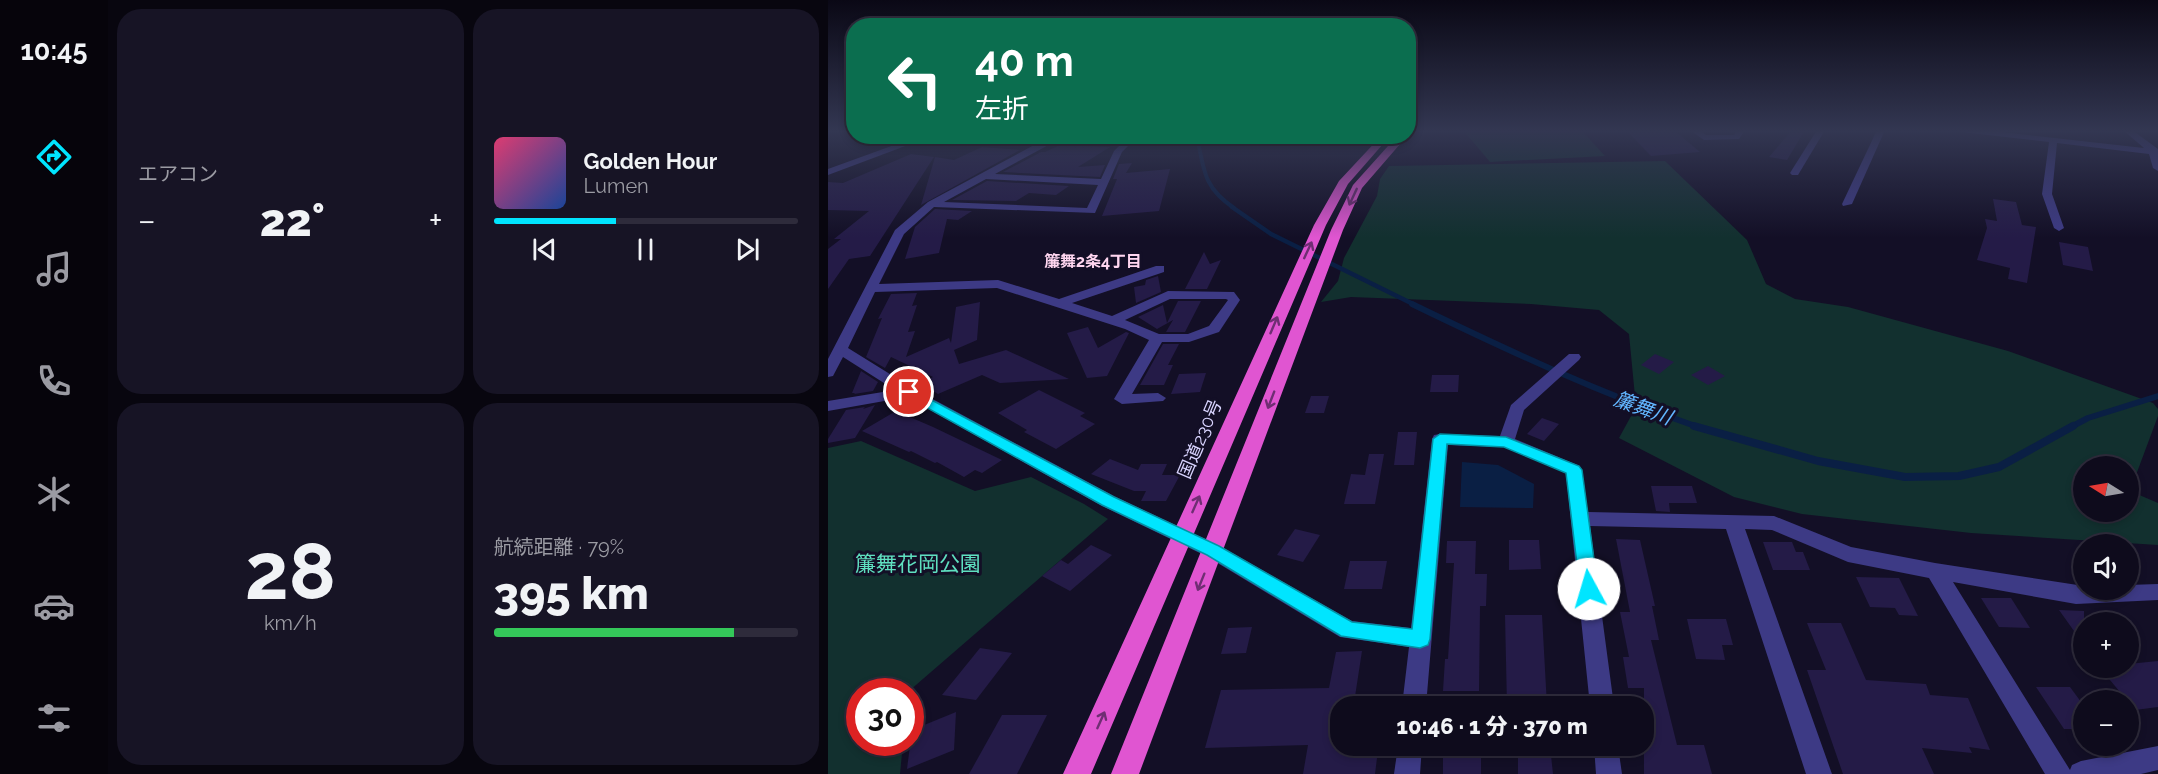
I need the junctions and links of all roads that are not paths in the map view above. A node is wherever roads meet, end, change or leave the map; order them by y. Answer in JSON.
{"nodes":[{"id":1,"x":844,"y":166,"type":"edge"},
{"id":2,"x":1002,"y":166,"type":"edge"},
{"id":3,"x":1111,"y":166,"type":"edge"},
{"id":4,"x":1358,"y":166,"type":"edge"},
{"id":5,"x":1375,"y":166,"type":"edge"},
{"id":6,"x":1799,"y":166,"type":"edge"},
{"id":7,"x":1864,"y":166,"type":"edge"},
{"id":8,"x":2050,"y":166,"type":"edge"},
{"id":9,"x":828,"y":172,"type":"edge"},
{"id":10,"x":1795,"y":173,"type":"dead end"},
{"id":11,"x":984,"y":176,"type":"junction"},
{"id":12,"x":1104,"y":182,"type":"junction"},
{"id":13,"x":932,"y":204,"type":"junction"},
{"id":14,"x":1846,"y":204,"type":"dead end"},
{"id":15,"x":2059,"y":228,"type":"dead end"},
{"id":16,"x":1160,"y":269,"type":"dead end"},
{"id":17,"x":872,"y":288,"type":"junction"},
{"id":18,"x":1057,"y":304,"type":"junction"},
{"id":19,"x":1112,"y":321,"type":"junction"},
{"id":20,"x":1157,"y":338,"type":"junction"},
{"id":21,"x":841,"y":350,"type":"junction"},
{"id":22,"x":1574,"y":357,"type":"dead end"},
{"id":23,"x":828,"y":373,"type":"edge"},
{"id":24,"x":909,"y":392,"type":"junction"},
{"id":25,"x":1158,"y":398,"type":"dead end"},
{"id":26,"x":828,"y":406,"type":"edge"},
{"id":27,"x":1506,"y":442,"type":"junction"},
{"id":28,"x":1581,"y":519,"type":"junction"},
{"id":29,"x":1733,"y":522,"type":"junction"},
{"id":30,"x":1182,"y":536,"type":"junction"},
{"id":31,"x":1213,"y":550,"type":"junction"},
{"id":32,"x":1935,"y":571,"type":"junction"},
{"id":33,"x":2158,"y":592,"type":"edge"},
{"id":34,"x":1420,"y":639,"type":"junction"},
{"id":35,"x":1415,"y":696,"type":"edge"},
{"id":36,"x":1601,"y":696,"type":"edge"},
{"id":37,"x":1409,"y":756,"type":"edge"},
{"id":38,"x":1607,"y":756,"type":"edge"},
{"id":39,"x":2158,"y":758,"type":"edge"},
{"id":40,"x":1077,"y":774,"type":"edge"},
{"id":41,"x":1125,"y":774,"type":"edge"},
{"id":42,"x":1407,"y":774,"type":"edge"},
{"id":43,"x":1609,"y":774,"type":"edge"},
{"id":44,"x":1819,"y":774,"type":"edge"},
{"id":45,"x":2059,"y":774,"type":"edge"},
{"id":46,"x":2080,"y":774,"type":"edge"}],
"edges":[{"from":1,"to":9,"type":"street"},
{"from":2,"to":11,"type":"street"},
{"from":3,"to":12,"type":"street"},
{"from":30,"to":4,"type":"highway","name":"国道230号","one_way":true},
{"from":5,"to":31,"type":"highway","one_way":true},
{"from":6,"to":10,"type":"street"},
{"from":7,"to":14,"type":"street"},
{"from":8,"to":15,"type":"street"},
{"from":11,"to":12,"type":"street"},
{"from":11,"to":13,"type":"street"},
{"from":12,"to":13,"type":"street"},
{"from":13,"to":17,"type":"street"},
{"from":16,"to":18,"type":"street"},
{"from":17,"to":18,"type":"street"},
{"from":17,"to":21,"type":"street"},
{"from":18,"to":19,"type":"street"},
{"from":19,"to":20,"type":"street"},
{"from":19,"to":20,"type":"street"},
{"from":20,"to":25,"type":"street"},
{"from":21,"to":23,"type":"street"},
{"from":21,"to":24,"type":"street"},
{"from":22,"to":27,"type":"street"},
{"from":24,"to":26,"type":"street"},
{"from":24,"to":30,"type":"street"},
{"from":27,"to":28,"type":"street"},
{"from":27,"to":34,"type":"street"},
{"from":28,"to":29,"type":"street"},
{"from":28,"to":36,"type":"street"},
{"from":29,"to":32,"type":"street"},
{"from":29,"to":44,"type":"street"},
{"from":30,"to":31,"type":"street"},
{"from":40,"to":30,"type":"highway","name":"国道230号","one_way":true},
{"from":31,"to":34,"type":"street"},
{"from":31,"to":41,"type":"highway","one_way":true},
{"from":32,"to":33,"type":"street"},
{"from":32,"to":45,"type":"street"},
{"from":34,"to":35,"type":"street"},
{"from":37,"to":42,"type":"street"},
{"from":38,"to":43,"type":"street"},
{"from":39,"to":46,"type":"street"}]}
